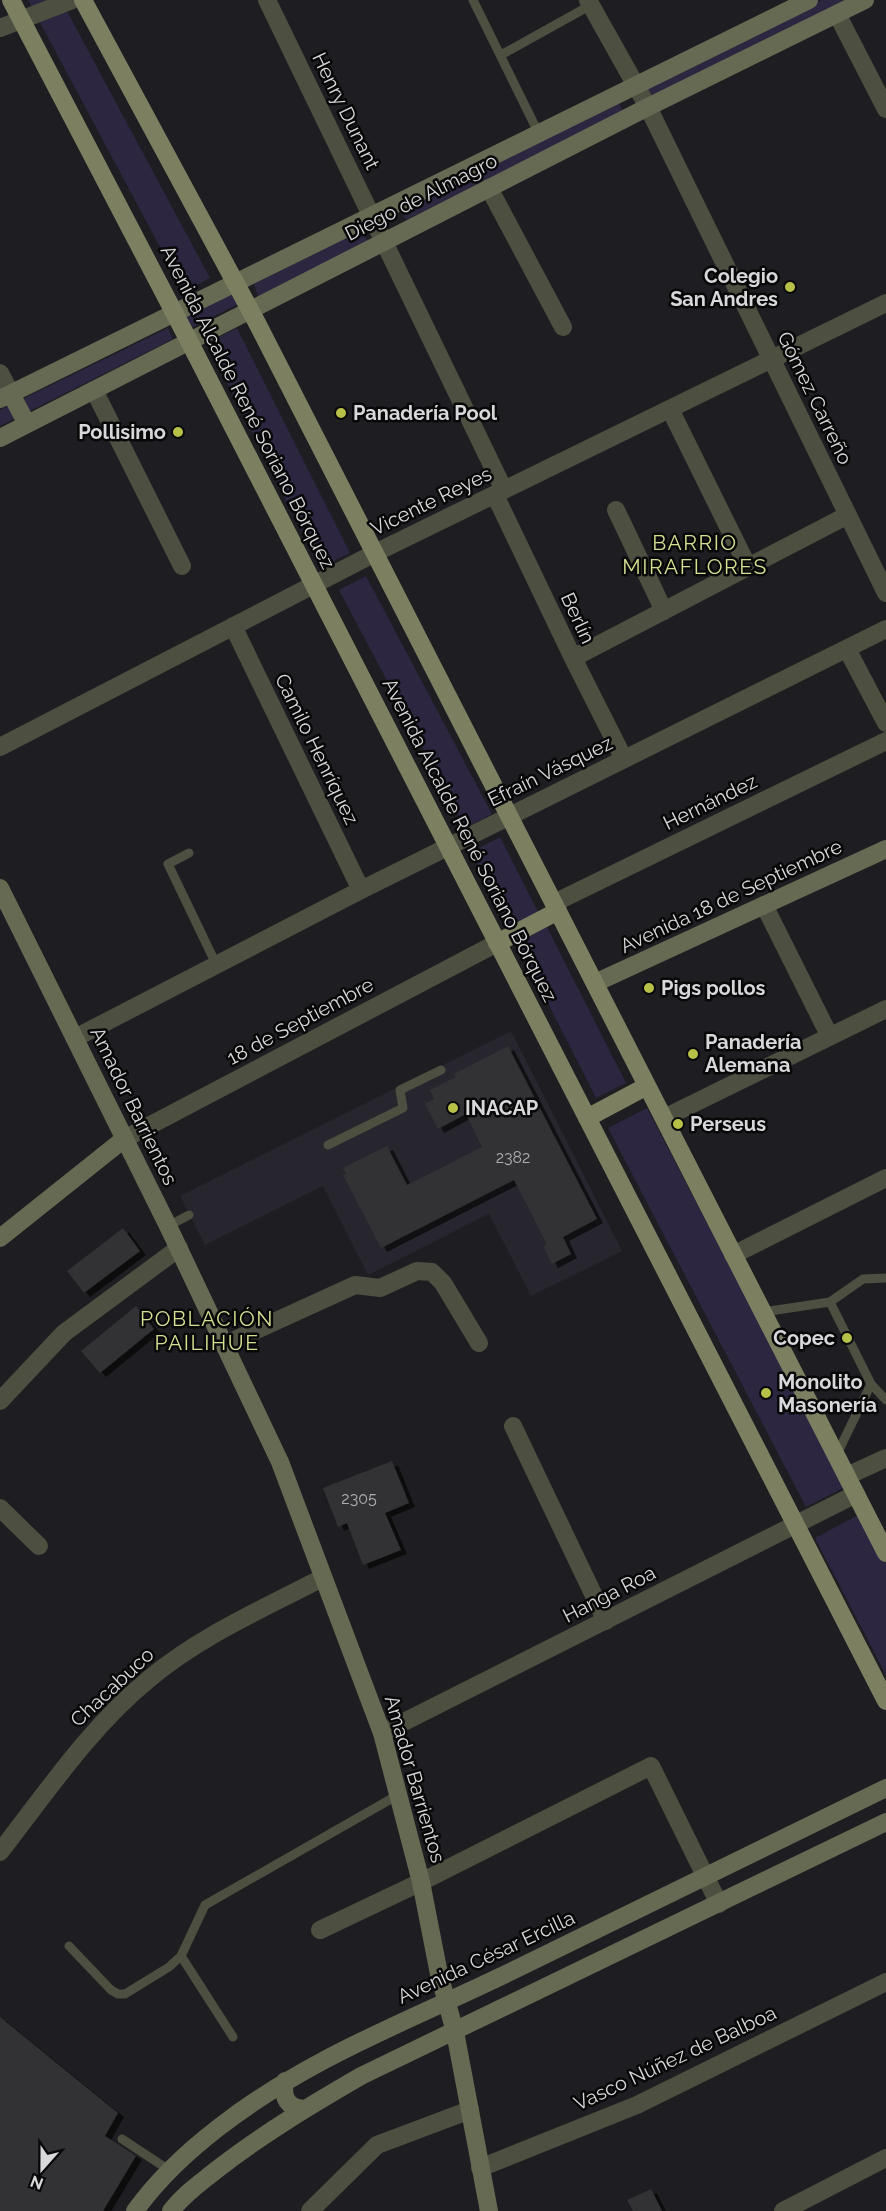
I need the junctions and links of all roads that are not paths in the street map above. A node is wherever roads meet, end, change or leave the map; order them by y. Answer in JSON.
{"nodes":[{"id":1,"x":11,"y":0,"type":"edge"},
{"id":2,"x":72,"y":0,"type":"edge"},
{"id":3,"x":83,"y":0,"type":"edge"},
{"id":4,"x":267,"y":0,"type":"edge"},
{"id":5,"x":473,"y":0,"type":"edge"},
{"id":6,"x":809,"y":0,"type":"edge"},
{"id":7,"x":865,"y":0,"type":"edge"},
{"id":8,"x":589,"y":3,"type":"edge"},
{"id":9,"x":837,"y":14,"type":"junction"},
{"id":10,"x":22,"y":20,"type":"junction"},
{"id":11,"x":0,"y":28,"type":"edge"},
{"id":12,"x":501,"y":54,"type":"junction"},
{"id":13,"x":637,"y":86,"type":"junction"},
{"id":14,"x":648,"y":107,"type":"junction"},
{"id":15,"x":886,"y":109,"type":"edge"},
{"id":16,"x":539,"y":134,"type":"junction"},
{"id":17,"x":489,"y":188,"type":"junction"},
{"id":18,"x":372,"y":216,"type":"junction"},
{"id":19,"x":384,"y":242,"type":"junction"},
{"id":20,"x":236,"y":283,"type":"junction"},
{"id":21,"x":886,"y":303,"type":"edge"},
{"id":22,"x":250,"y":310,"type":"junction"},
{"id":23,"x":174,"y":313,"type":"junction"},
{"id":24,"x":563,"y":327,"type":"dead end"},
{"id":25,"x":189,"y":341,"type":"junction"},
{"id":26,"x":771,"y":359,"type":"junction"},
{"id":27,"x":0,"y":373,"type":"edge"},
{"id":28,"x":94,"y":390,"type":"junction"},
{"id":29,"x":6,"y":396,"type":"edge"},
{"id":30,"x":670,"y":409,"type":"junction"},
{"id":31,"x":27,"y":424,"type":"junction"},
{"id":32,"x":0,"y":438,"type":"edge"},
{"id":33,"x":499,"y":492,"type":"junction"},
{"id":34,"x":616,"y":510,"type":"dead end"},
{"id":35,"x":848,"y":515,"type":"junction"},
{"id":36,"x":375,"y":553,"type":"junction"},
{"id":37,"x":182,"y":566,"type":"dead end"},
{"id":38,"x":748,"y":567,"type":"junction"},
{"id":39,"x":314,"y":585,"type":"junction"},
{"id":40,"x":886,"y":593,"type":"edge"},
{"id":41,"x":664,"y":611,"type":"junction"},
{"id":42,"x":233,"y":626,"type":"junction"},
{"id":43,"x":886,"y":629,"type":"edge"},
{"id":44,"x":847,"y":649,"type":"junction"},
{"id":45,"x":573,"y":658,"type":"junction"},
{"id":46,"x":886,"y":723,"type":"edge"},
{"id":47,"x":886,"y":741,"type":"edge"},
{"id":48,"x":0,"y":747,"type":"edge"},
{"id":49,"x":624,"y":759,"type":"junction"},
{"id":50,"x":509,"y":816,"type":"junction"},
{"id":51,"x":448,"y":847,"type":"junction"},
{"id":52,"x":885,"y":851,"type":"edge"},
{"id":53,"x":189,"y":853,"type":"dead end"},
{"id":54,"x":0,"y":888,"type":"edge"},
{"id":55,"x":361,"y":890,"type":"junction"},
{"id":56,"x":764,"y":905,"type":"junction"},
{"id":57,"x":556,"y":907,"type":"junction"},
{"id":58,"x":497,"y":943,"type":"junction"},
{"id":59,"x":217,"y":966,"type":"junction"},
{"id":60,"x":595,"y":983,"type":"junction"},
{"id":61,"x":886,"y":1009,"type":"edge"},
{"id":62,"x":829,"y":1035,"type":"junction"},
{"id":63,"x":75,"y":1038,"type":"junction"},
{"id":64,"x":441,"y":1070,"type":"dead end"},
{"id":65,"x":647,"y":1086,"type":"junction"},
{"id":66,"x":587,"y":1118,"type":"junction"},
{"id":67,"x":664,"y":1118,"type":"junction"},
{"id":68,"x":124,"y":1139,"type":"junction"},
{"id":69,"x":328,"y":1145,"type":"dead end"},
{"id":70,"x":886,"y":1178,"type":"edge"},
{"id":71,"x":189,"y":1215,"type":"dead end"},
{"id":72,"x":168,"y":1226,"type":"junction"},
{"id":73,"x":0,"y":1238,"type":"edge"},
{"id":74,"x":179,"y":1248,"type":"junction"},
{"id":75,"x":733,"y":1255,"type":"junction"},
{"id":76,"x":886,"y":1278,"type":"edge"},
{"id":77,"x":830,"y":1302,"type":"junction"},
{"id":78,"x":763,"y":1312,"type":"junction"},
{"id":79,"x":479,"y":1343,"type":"dead end"},
{"id":80,"x":226,"y":1344,"type":"junction"},
{"id":81,"x":871,"y":1384,"type":"junction"},
{"id":82,"x":886,"y":1400,"type":"edge"},
{"id":83,"x":0,"y":1401,"type":"edge"},
{"id":84,"x":513,"y":1426,"type":"dead end"},
{"id":85,"x":836,"y":1455,"type":"junction"},
{"id":86,"x":886,"y":1458,"type":"edge"},
{"id":87,"x":847,"y":1476,"type":"junction"},
{"id":88,"x":856,"y":1494,"type":"junction"},
{"id":89,"x":0,"y":1508,"type":"edge"},
{"id":90,"x":795,"y":1524,"type":"junction"},
{"id":91,"x":39,"y":1546,"type":"dead end"},
{"id":92,"x":886,"y":1553,"type":"edge"},
{"id":93,"x":322,"y":1578,"type":"junction"},
{"id":94,"x":606,"y":1621,"type":"junction"},
{"id":95,"x":886,"y":1701,"type":"edge"},
{"id":96,"x":382,"y":1733,"type":"junction"},
{"id":97,"x":886,"y":1788,"type":"edge"},
{"id":98,"x":398,"y":1795,"type":"junction"},
{"id":99,"x":886,"y":1822,"type":"edge"},
{"id":100,"x":0,"y":1852,"type":"edge"},
{"id":101,"x":705,"y":1878,"type":"junction"},
{"id":102,"x":421,"y":1882,"type":"junction"},
{"id":103,"x":719,"y":1904,"type":"junction"},
{"id":104,"x":320,"y":1930,"type":"dead end"},
{"id":105,"x":69,"y":1946,"type":"dead end"},
{"id":106,"x":181,"y":1956,"type":"junction"},
{"id":107,"x":886,"y":1982,"type":"edge"},
{"id":108,"x":446,"y":2002,"type":"junction"},
{"id":109,"x":455,"y":2032,"type":"junction"},
{"id":110,"x":233,"y":2037,"type":"dead end"},
{"id":111,"x":285,"y":2081,"type":"junction"},
{"id":112,"x":305,"y":2109,"type":"junction"},
{"id":113,"x":470,"y":2110,"type":"junction"},
{"id":114,"x":122,"y":2139,"type":"dead end"},
{"id":115,"x":886,"y":2158,"type":"edge"},
{"id":116,"x":480,"y":2168,"type":"junction"},
{"id":117,"x":169,"y":2170,"type":"junction"},
{"id":118,"x":176,"y":2205,"type":"edge"},
{"id":119,"x":135,"y":2211,"type":"edge"},
{"id":120,"x":310,"y":2211,"type":"edge"},
{"id":121,"x":489,"y":2211,"type":"edge"},
{"id":122,"x":783,"y":2211,"type":"edge"}],
"edges":[{"from":1,"to":10,"type":"main road","name":"Avenida Alcalde René Soriano Bórquez"},
{"from":2,"to":10,"type":"street"},
{"from":3,"to":20,"type":"main road"},
{"from":4,"to":18,"type":"street","name":"Henry Dunant"},
{"from":5,"to":12,"type":"lane"},
{"from":6,"to":13,"type":"main road","name":"Diego de Almagro"},
{"from":7,"to":9,"type":"main road","name":"Diego de Almagro"},
{"from":8,"to":12,"type":"lane"},
{"from":8,"to":13,"type":"street","name":"Gómez Carreño"},
{"from":9,"to":14,"type":"main road","name":"Diego de Almagro"},
{"from":9,"to":15,"type":"street"},
{"from":10,"to":11,"type":"street"},
{"from":10,"to":23,"type":"main road","name":"Avenida Alcalde René Soriano Bórquez"},
{"from":12,"to":16,"type":"lane"},
{"from":13,"to":14,"type":"street","name":"Gómez Carreño"},
{"from":13,"to":16,"type":"main road","name":"Diego de Almagro"},
{"from":14,"to":17,"type":"main road","name":"Diego de Almagro"},
{"from":14,"to":26,"type":"street","name":"Gómez Carreño"},
{"from":16,"to":18,"type":"main road","name":"Diego de Almagro"},
{"from":17,"to":19,"type":"main road","name":"Diego de Almagro"},
{"from":17,"to":24,"type":"street"},
{"from":18,"to":19,"type":"street","name":"Henry Dunant"},
{"from":18,"to":20,"type":"main road","name":"Diego de Almagro"},
{"from":19,"to":22,"type":"main road","name":"Diego de Almagro"},
{"from":19,"to":33,"type":"street","name":"Berlín"},
{"from":20,"to":22,"type":"main road"},
{"from":20,"to":23,"type":"main road","name":"Diego de Almagro"},
{"from":21,"to":26,"type":"street","name":"Vicente Reyes"},
{"from":22,"to":25,"type":"main road","name":"Diego de Almagro"},
{"from":22,"to":36,"type":"main road"},
{"from":23,"to":25,"type":"main road","name":"Avenida Alcalde René Soriano Bórquez"},
{"from":23,"to":29,"type":"main road","name":"Diego de Almagro"},
{"from":25,"to":28,"type":"main road","name":"Diego de Almagro"},
{"from":25,"to":39,"type":"main road","name":"Avenida Alcalde René Soriano Bórquez"},
{"from":26,"to":30,"type":"street","name":"Vicente Reyes"},
{"from":26,"to":35,"type":"street","name":"Gómez Carreño"},
{"from":27,"to":29,"type":"street"},
{"from":28,"to":31,"type":"main road","name":"Diego de Almagro"},
{"from":28,"to":37,"type":"street"},
{"from":29,"to":31,"type":"main road"},
{"from":30,"to":33,"type":"street","name":"Vicente Reyes"},
{"from":30,"to":38,"type":"street"},
{"from":31,"to":32,"type":"main road","name":"Diego de Almagro"},
{"from":33,"to":36,"type":"street","name":"Vicente Reyes"},
{"from":33,"to":45,"type":"street","name":"Berlín"},
{"from":34,"to":41,"type":"street"},
{"from":35,"to":38,"type":"street"},
{"from":35,"to":40,"type":"street","name":"Gómez Carreño"},
{"from":36,"to":39,"type":"street","name":"Vicente Reyes"},
{"from":36,"to":50,"type":"main road"},
{"from":38,"to":41,"type":"street"},
{"from":39,"to":42,"type":"street","name":"Vicente Reyes"},
{"from":39,"to":51,"type":"main road","name":"Avenida Alcalde René Soriano Bórquez"},
{"from":41,"to":45,"type":"street"},
{"from":42,"to":48,"type":"street","name":"Vicente Reyes"},
{"from":42,"to":55,"type":"street","name":"Camilo Henríquez"},
{"from":43,"to":44,"type":"street","name":"Efraín Vásquez"},
{"from":44,"to":46,"type":"street"},
{"from":44,"to":49,"type":"street","name":"Efraín Vásquez"},
{"from":45,"to":49,"type":"street","name":"Berlín"},
{"from":47,"to":57,"type":"street","name":"Hernández"},
{"from":49,"to":50,"type":"street","name":"Efraín Vásquez"},
{"from":50,"to":51,"type":"street","name":"Efraín Vásquez"},
{"from":50,"to":57,"type":"main road"},
{"from":51,"to":55,"type":"street","name":"Efraín Vásquez"},
{"from":51,"to":58,"type":"main road","name":"Avenida Alcalde René Soriano Bórquez"},
{"from":52,"to":56,"type":"main road","name":"Avenida 18 de Septiembre"},
{"from":53,"to":59,"type":"lane"},
{"from":54,"to":63,"type":"main road","name":"Amador Barrientos"},
{"from":55,"to":59,"type":"street","name":"Efraín Vásquez"},
{"from":56,"to":60,"type":"main road","name":"Avenida 18 de Septiembre"},
{"from":56,"to":62,"type":"street"},
{"from":57,"to":58,"type":"main road"},
{"from":57,"to":60,"type":"main road"},
{"from":58,"to":66,"type":"main road","name":"Avenida Alcalde René Soriano Bórquez"},
{"from":58,"to":68,"type":"street","name":"18 de Septiembre"},
{"from":59,"to":63,"type":"street","name":"Efraín Vásquez"},
{"from":60,"to":65,"type":"main road"},
{"from":61,"to":62,"type":"street"},
{"from":62,"to":67,"type":"street"},
{"from":63,"to":68,"type":"main road","name":"Amador Barrientos"},
{"from":64,"to":69,"type":"lane"},
{"from":65,"to":66,"type":"main road"},
{"from":65,"to":67,"type":"main road"},
{"from":66,"to":90,"type":"main road","name":"Avenida Alcalde René Soriano Bórquez"},
{"from":67,"to":75,"type":"main road"},
{"from":68,"to":72,"type":"main road","name":"Amador Barrientos"},
{"from":68,"to":73,"type":"main road"},
{"from":70,"to":75,"type":"street"},
{"from":71,"to":72,"type":"lane"},
{"from":72,"to":74,"type":"main road","name":"Amador Barrientos"},
{"from":74,"to":80,"type":"main road","name":"Amador Barrientos"},
{"from":74,"to":83,"type":"street"},
{"from":75,"to":78,"type":"main road"},
{"from":76,"to":77,"type":"lane"},
{"from":77,"to":78,"type":"lane"},
{"from":77,"to":81,"type":"lane"},
{"from":78,"to":85,"type":"main road"},
{"from":79,"to":80,"type":"street"},
{"from":80,"to":93,"type":"main road","name":"Amador Barrientos"},
{"from":81,"to":82,"type":"lane"},
{"from":81,"to":85,"type":"lane"},
{"from":84,"to":94,"type":"street"},
{"from":85,"to":87,"type":"main road"},
{"from":86,"to":87,"type":"street"},
{"from":87,"to":88,"type":"main road"},
{"from":88,"to":90,"type":"street","name":"Hanga Roa"},
{"from":88,"to":92,"type":"main road"},
{"from":89,"to":91,"type":"street"},
{"from":90,"to":94,"type":"street","name":"Hanga Roa"},
{"from":90,"to":95,"type":"main road","name":"Avenida Alcalde René Soriano Bórquez"},
{"from":93,"to":96,"type":"main road","name":"Amador Barrientos"},
{"from":93,"to":100,"type":"street","name":"Chacabuco"},
{"from":94,"to":96,"type":"street","name":"Hanga Roa"},
{"from":96,"to":98,"type":"main road","name":"Amador Barrientos"},
{"from":97,"to":101,"type":"main road","name":"Avenida César Ercilla"},
{"from":98,"to":102,"type":"main road","name":"Amador Barrientos"},
{"from":98,"to":106,"type":"lane"},
{"from":99,"to":103,"type":"main road"},
{"from":101,"to":102,"type":"street"},
{"from":101,"to":103,"type":"street"},
{"from":101,"to":108,"type":"main road","name":"Avenida César Ercilla"},
{"from":102,"to":104,"type":"street"},
{"from":102,"to":108,"type":"main road","name":"Amador Barrientos"},
{"from":103,"to":109,"type":"main road"},
{"from":105,"to":106,"type":"lane"},
{"from":106,"to":110,"type":"lane"},
{"from":107,"to":116,"type":"street","name":"Vasco Núñez de Balboa"},
{"from":108,"to":109,"type":"main road","name":"Amador Barrientos"},
{"from":108,"to":111,"type":"main road","name":"Avenida César Ercilla"},
{"from":109,"to":112,"type":"main road"},
{"from":109,"to":113,"type":"main road","name":"Amador Barrientos"},
{"from":111,"to":112,"type":"main road"},
{"from":111,"to":117,"type":"main road","name":"Avenida César Ercilla"},
{"from":112,"to":118,"type":"main road"},
{"from":113,"to":116,"type":"main road","name":"Amador Barrientos"},
{"from":113,"to":120,"type":"street"},
{"from":114,"to":117,"type":"lane"},
{"from":115,"to":122,"type":"street"},
{"from":116,"to":121,"type":"main road","name":"Amador Barrientos"},
{"from":117,"to":118,"type":"main road"},
{"from":117,"to":119,"type":"main road","name":"Avenida César Ercilla"}]}
